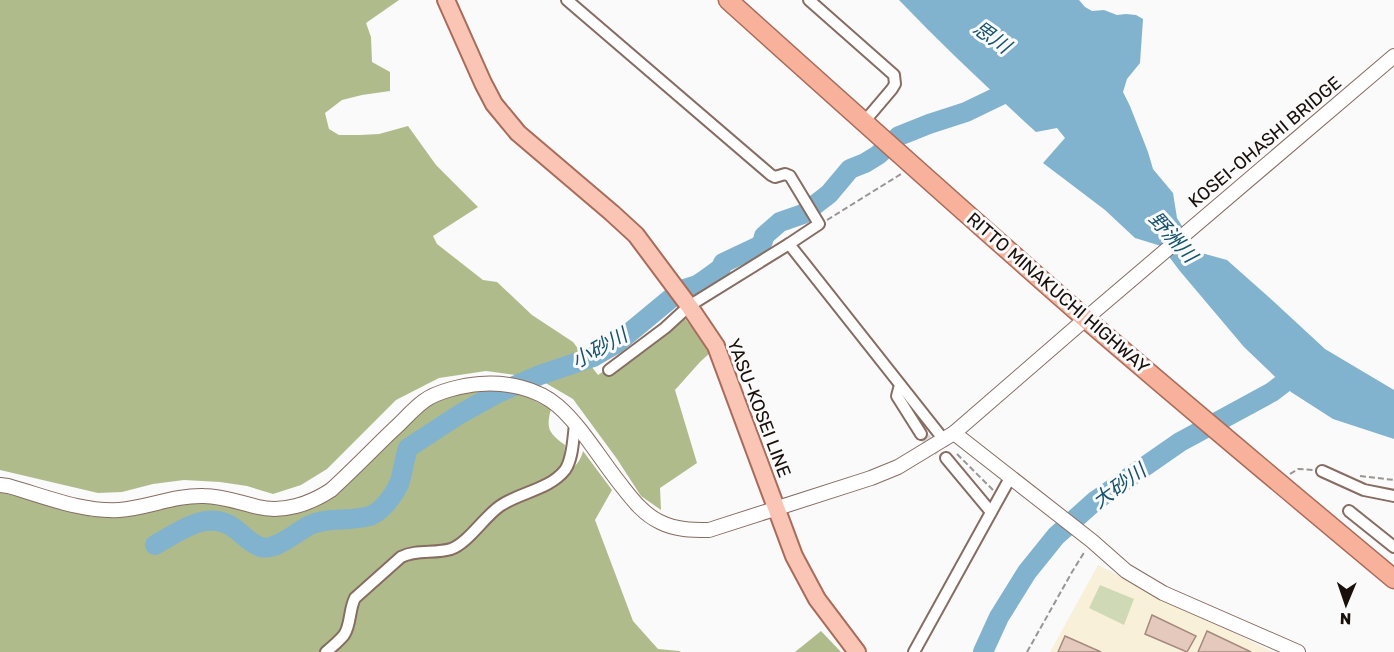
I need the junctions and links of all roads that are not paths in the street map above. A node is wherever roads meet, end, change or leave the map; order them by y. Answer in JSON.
{"nodes":[{"id":1,"x":446,"y":0,"type":"edge"},
{"id":2,"x":567,"y":0,"type":"edge"},
{"id":3,"x":728,"y":0,"type":"edge"},
{"id":4,"x":809,"y":0,"type":"edge"},
{"id":5,"x":1394,"y":56,"type":"edge"},
{"id":6,"x":864,"y":122,"type":"junction"},
{"id":7,"x":789,"y":244,"type":"junction"},
{"id":8,"x":681,"y":296,"type":"junction"},
{"id":9,"x":1086,"y":319,"type":"junction"},
{"id":10,"x":609,"y":370,"type":"dead end"},
{"id":11,"x":900,"y":385,"type":"junction"},
{"id":12,"x":575,"y":425,"type":"junction"},
{"id":13,"x":921,"y":434,"type":"tunnel mouth"},
{"id":14,"x":949,"y":436,"type":"junction"},
{"id":15,"x":946,"y":458,"type":"tunnel mouth"},
{"id":16,"x":1322,"y":471,"type":"dead end"},
{"id":17,"x":1010,"y":478,"type":"junction"},
{"id":18,"x":0,"y":485,"type":"edge"},
{"id":19,"x":1394,"y":496,"type":"edge"},
{"id":20,"x":777,"y":508,"type":"junction"},
{"id":21,"x":1349,"y":511,"type":"dead end"},
{"id":22,"x":991,"y":512,"type":"junction"},
{"id":23,"x":1394,"y":547,"type":"edge"},
{"id":24,"x":1394,"y":579,"type":"edge"},
{"id":25,"x":326,"y":652,"type":"edge"},
{"id":26,"x":857,"y":652,"type":"edge"},
{"id":27,"x":914,"y":652,"type":"edge"},
{"id":28,"x":1298,"y":652,"type":"edge"}],
"edges":[{"from":1,"to":8,"type":"main road","name":"YASU-KOSEI LINE"},
{"from":2,"to":7,"type":"street"},
{"from":3,"to":6,"type":"highway","name":"RITTO MINAKUCHI HIGHWAY"},
{"from":4,"to":6,"type":"street"},
{"from":5,"to":9,"type":"street","name":"KOSEI-OHASHI BRIDGE"},
{"from":6,"to":9,"type":"highway","name":"RITTO MINAKUCHI HIGHWAY"},
{"from":7,"to":8,"type":"street"},
{"from":7,"to":11,"type":"street"},
{"from":8,"to":10,"type":"street"},
{"from":8,"to":20,"type":"main road","name":"YASU-KOSEI LINE"},
{"from":9,"to":14,"type":"street","name":"KOSEI-OHASHI BRIDGE"},
{"from":9,"to":24,"type":"highway","name":"RITTO MINAKUCHI HIGHWAY"},
{"from":11,"to":13,"type":"street"},
{"from":11,"to":14,"type":"street"},
{"from":12,"to":18,"type":"street","name":"KOSEI-OHASHI BRIDGE"},
{"from":12,"to":20,"type":"street","name":"KOSEI-OHASHI BRIDGE"},
{"from":12,"to":25,"type":"street"},
{"from":14,"to":17,"type":"street"},
{"from":14,"to":20,"type":"street","name":"KOSEI-OHASHI BRIDGE"},
{"from":15,"to":22,"type":"street"},
{"from":16,"to":19,"type":"street"},
{"from":17,"to":22,"type":"street"},
{"from":17,"to":28,"type":"street"},
{"from":20,"to":26,"type":"main road","name":"YASU-KOSEI LINE"},
{"from":21,"to":23,"type":"street"},
{"from":22,"to":27,"type":"street"}]}
